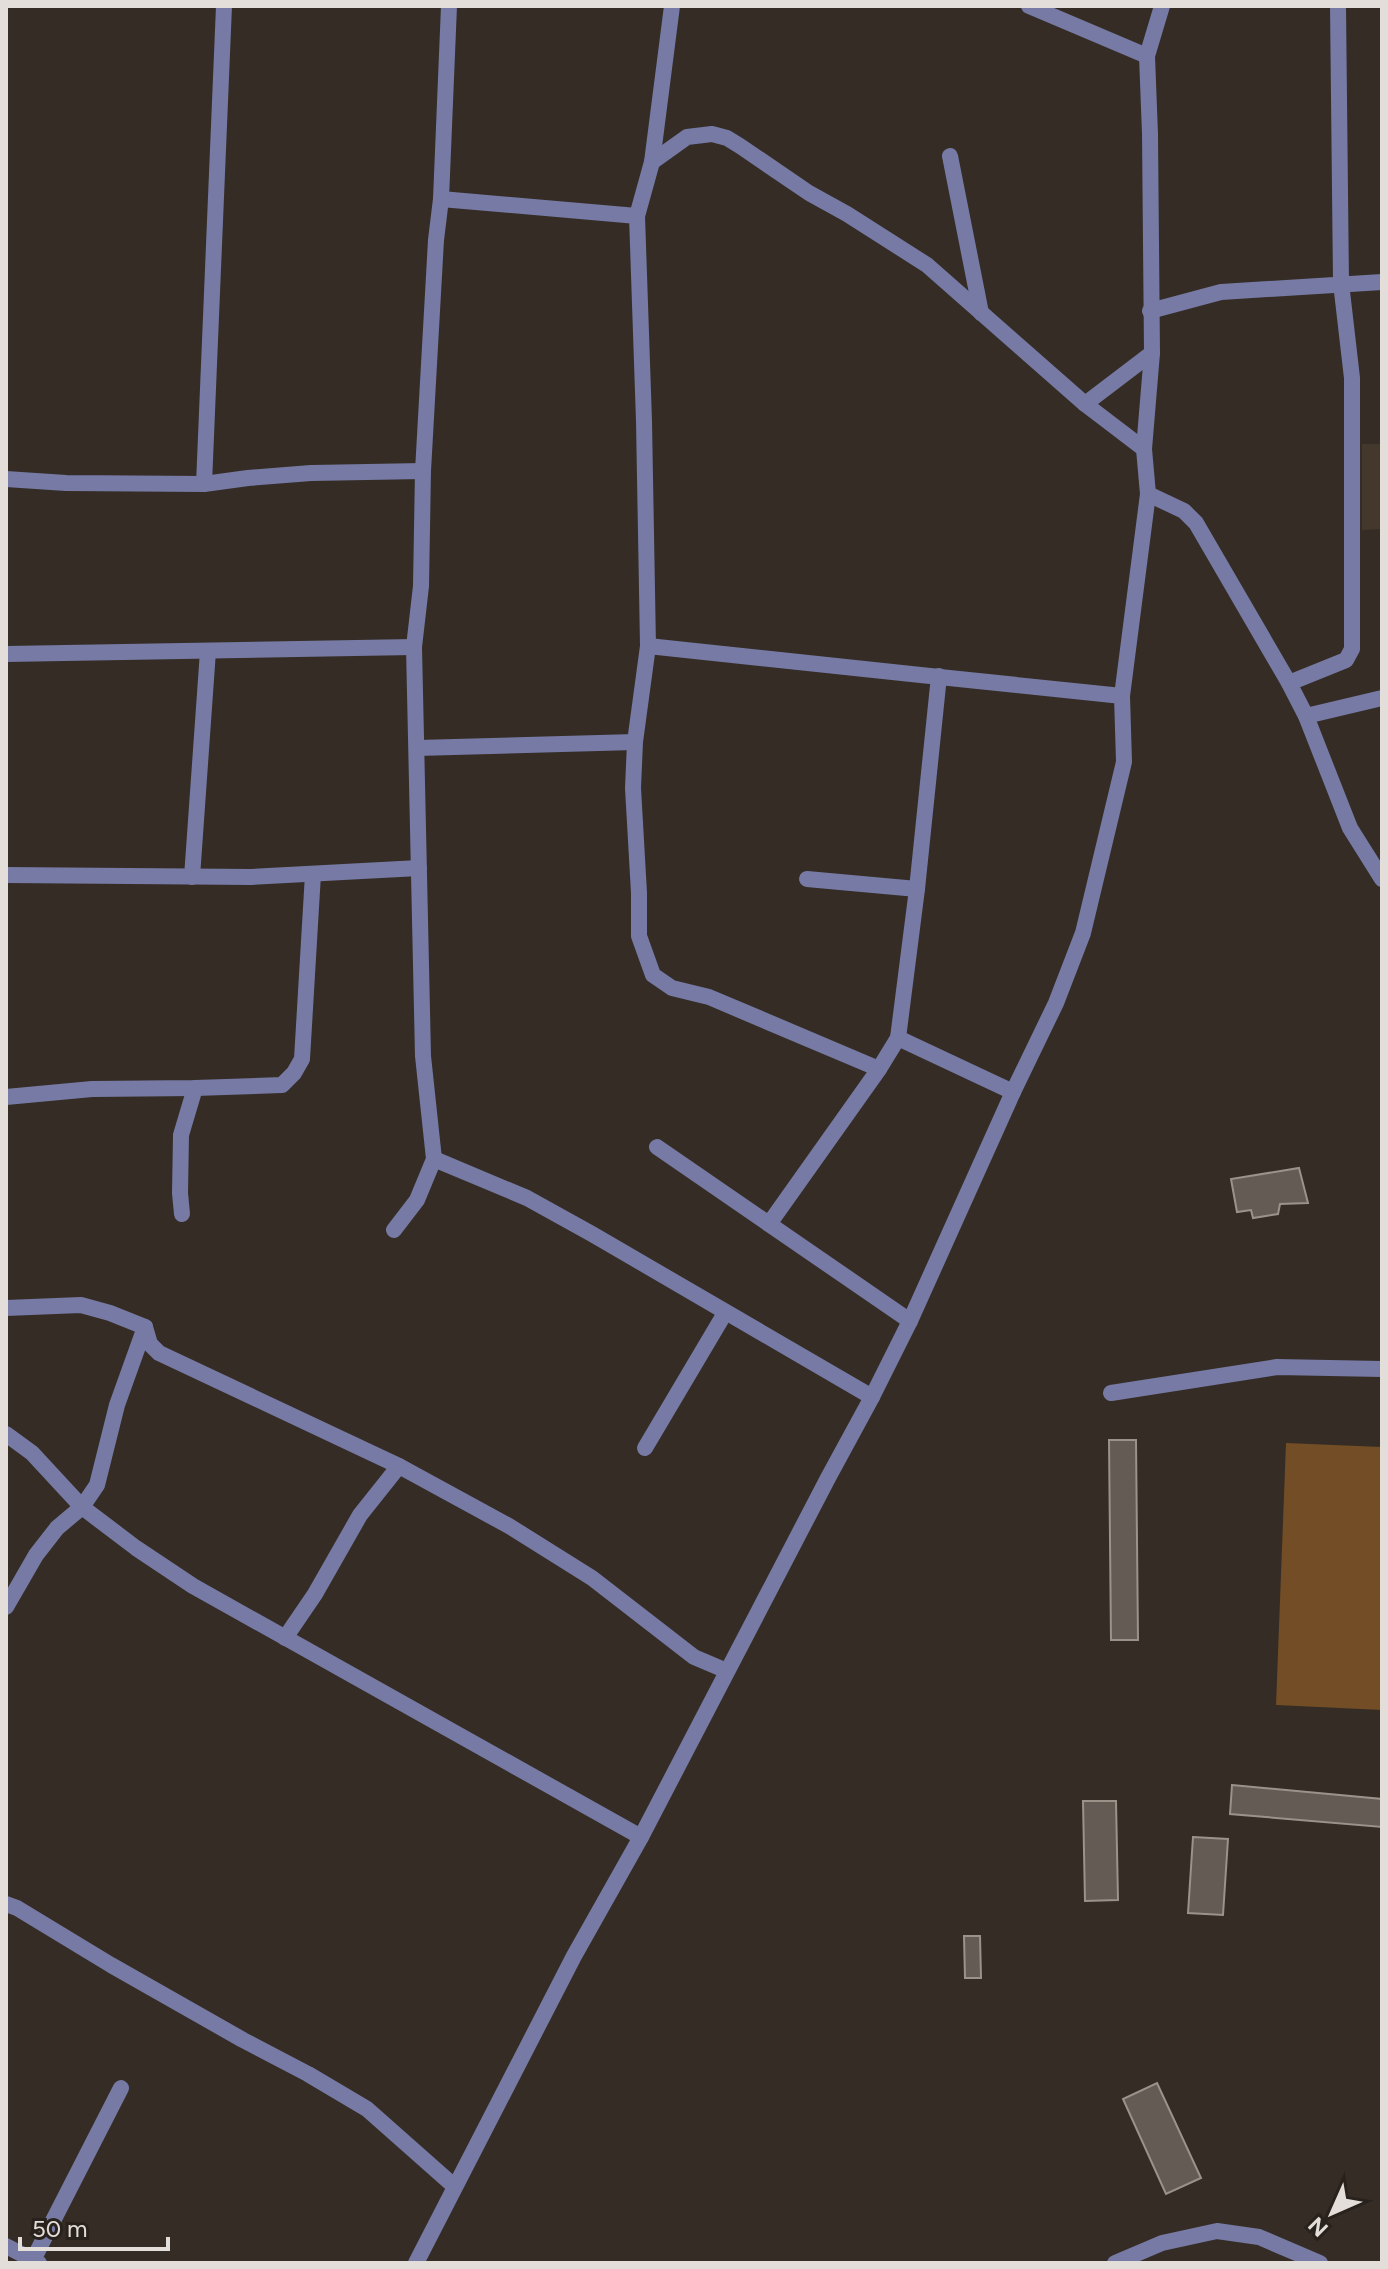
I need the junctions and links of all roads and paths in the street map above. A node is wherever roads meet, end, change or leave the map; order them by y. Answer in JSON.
{"nodes":[{"id":1,"x":224,"y":6,"type":"edge"},
{"id":2,"x":449,"y":6,"type":"edge"},
{"id":3,"x":672,"y":6,"type":"edge"},
{"id":4,"x":1029,"y":6,"type":"edge"},
{"id":5,"x":1162,"y":6,"type":"edge"},
{"id":6,"x":1338,"y":6,"type":"edge"},
{"id":7,"x":1147,"y":56,"type":"junction"},
{"id":8,"x":950,"y":156,"type":"dead end"},
{"id":9,"x":652,"y":162,"type":"junction"},
{"id":10,"x":441,"y":199,"type":"junction"},
{"id":11,"x":637,"y":216,"type":"junction"},
{"id":12,"x":1382,"y":282,"type":"edge"},
{"id":13,"x":1341,"y":283,"type":"junction"},
{"id":14,"x":1150,"y":311,"type":"junction"},
{"id":15,"x":981,"y":313,"type":"junction"},
{"id":16,"x":1152,"y":353,"type":"junction"},
{"id":17,"x":1085,"y":404,"type":"junction"},
{"id":18,"x":1144,"y":449,"type":"junction"},
{"id":19,"x":423,"y":471,"type":"junction"},
{"id":20,"x":6,"y":479,"type":"edge"},
{"id":21,"x":204,"y":484,"type":"junction"},
{"id":22,"x":1148,"y":494,"type":"junction"},
{"id":23,"x":648,"y":646,"type":"junction"},
{"id":24,"x":414,"y":647,"type":"junction"},
{"id":25,"x":208,"y":651,"type":"junction"},
{"id":26,"x":6,"y":654,"type":"edge"},
{"id":27,"x":939,"y":676,"type":"junction"},
{"id":28,"x":1289,"y":683,"type":"junction"},
{"id":29,"x":1122,"y":696,"type":"junction"},
{"id":30,"x":1382,"y":698,"type":"edge"},
{"id":31,"x":1306,"y":716,"type":"junction"},
{"id":32,"x":635,"y":742,"type":"junction"},
{"id":33,"x":417,"y":748,"type":"junction"},
{"id":34,"x":419,"y":868,"type":"junction"},
{"id":35,"x":313,"y":874,"type":"junction"},
{"id":36,"x":6,"y":875,"type":"edge"},
{"id":37,"x":192,"y":877,"type":"junction"},
{"id":38,"x":807,"y":879,"type":"dead end"},
{"id":39,"x":1382,"y":879,"type":"edge"},
{"id":40,"x":917,"y":889,"type":"junction"},
{"id":41,"x":898,"y":1038,"type":"junction"},
{"id":42,"x":879,"y":1069,"type":"junction"},
{"id":43,"x":195,"y":1088,"type":"junction"},
{"id":44,"x":1013,"y":1092,"type":"junction"},
{"id":45,"x":6,"y":1097,"type":"edge"},
{"id":46,"x":657,"y":1147,"type":"dead end"},
{"id":47,"x":434,"y":1159,"type":"junction"},
{"id":48,"x":182,"y":1214,"type":"dead end"},
{"id":49,"x":769,"y":1224,"type":"junction"},
{"id":50,"x":394,"y":1230,"type":"dead end"},
{"id":51,"x":6,"y":1308,"type":"edge"},
{"id":52,"x":725,"y":1313,"type":"junction"},
{"id":53,"x":910,"y":1321,"type":"junction"},
{"id":54,"x":145,"y":1327,"type":"junction"},
{"id":55,"x":1382,"y":1369,"type":"edge"},
{"id":56,"x":1111,"y":1393,"type":"dead end"},
{"id":57,"x":872,"y":1397,"type":"junction"},
{"id":58,"x":6,"y":1434,"type":"edge"},
{"id":59,"x":645,"y":1448,"type":"dead end"},
{"id":60,"x":399,"y":1466,"type":"junction"},
{"id":61,"x":82,"y":1507,"type":"junction"},
{"id":62,"x":7,"y":1603,"type":"edge"},
{"id":63,"x":285,"y":1638,"type":"junction"},
{"id":64,"x":727,"y":1671,"type":"junction"},
{"id":65,"x":641,"y":1837,"type":"junction"},
{"id":66,"x":6,"y":1904,"type":"edge"},
{"id":67,"x":121,"y":2088,"type":"dead end"},
{"id":68,"x":454,"y":2186,"type":"junction"},
{"id":69,"x":6,"y":2246,"type":"edge"},
{"id":70,"x":36,"y":2261,"type":"edge"},
{"id":71,"x":416,"y":2263,"type":"edge"},
{"id":72,"x":1115,"y":2263,"type":"edge"},
{"id":73,"x":1320,"y":2263,"type":"edge"}],
"edges":[{"from":1,"to":21,"type":"street"},
{"from":2,"to":10,"type":"street"},
{"from":3,"to":9,"type":"street"},
{"from":4,"to":7,"type":"street"},
{"from":5,"to":7,"type":"street"},
{"from":6,"to":13,"type":"street"},
{"from":7,"to":14,"type":"street"},
{"from":8,"to":15,"type":"street"},
{"from":9,"to":11,"type":"street"},
{"from":9,"to":15,"type":"street"},
{"from":10,"to":11,"type":"street"},
{"from":10,"to":19,"type":"street"},
{"from":11,"to":23,"type":"street"},
{"from":12,"to":13,"type":"street"},
{"from":13,"to":14,"type":"street"},
{"from":13,"to":28,"type":"street"},
{"from":14,"to":16,"type":"street"},
{"from":15,"to":17,"type":"street"},
{"from":16,"to":17,"type":"street"},
{"from":16,"to":18,"type":"street"},
{"from":17,"to":18,"type":"street"},
{"from":18,"to":22,"type":"street"},
{"from":19,"to":21,"type":"street"},
{"from":19,"to":24,"type":"street"},
{"from":20,"to":21,"type":"street"},
{"from":22,"to":28,"type":"street"},
{"from":22,"to":29,"type":"street"},
{"from":23,"to":27,"type":"street"},
{"from":23,"to":32,"type":"street"},
{"from":24,"to":25,"type":"street"},
{"from":24,"to":33,"type":"street"},
{"from":25,"to":26,"type":"street"},
{"from":25,"to":37,"type":"street"},
{"from":27,"to":29,"type":"street"},
{"from":27,"to":40,"type":"street"},
{"from":28,"to":31,"type":"street"},
{"from":29,"to":44,"type":"street"},
{"from":30,"to":31,"type":"street"},
{"from":31,"to":39,"type":"street"},
{"from":32,"to":33,"type":"street"},
{"from":32,"to":42,"type":"street"},
{"from":33,"to":34,"type":"street"},
{"from":34,"to":35,"type":"street"},
{"from":34,"to":47,"type":"street"},
{"from":35,"to":37,"type":"street"},
{"from":35,"to":43,"type":"street"},
{"from":36,"to":37,"type":"street"},
{"from":38,"to":40,"type":"street"},
{"from":40,"to":41,"type":"street"},
{"from":41,"to":42,"type":"street"},
{"from":41,"to":44,"type":"street"},
{"from":42,"to":49,"type":"street"},
{"from":43,"to":45,"type":"street"},
{"from":43,"to":48,"type":"street"},
{"from":44,"to":53,"type":"street"},
{"from":46,"to":49,"type":"street"},
{"from":47,"to":50,"type":"street"},
{"from":47,"to":52,"type":"street"},
{"from":49,"to":53,"type":"street"},
{"from":51,"to":54,"type":"street"},
{"from":52,"to":57,"type":"street"},
{"from":52,"to":59,"type":"street"},
{"from":53,"to":57,"type":"street"},
{"from":54,"to":60,"type":"street"},
{"from":54,"to":61,"type":"street"},
{"from":55,"to":56,"type":"street"},
{"from":57,"to":64,"type":"street"},
{"from":58,"to":61,"type":"street"},
{"from":60,"to":63,"type":"street"},
{"from":60,"to":64,"type":"street"},
{"from":61,"to":62,"type":"street"},
{"from":61,"to":63,"type":"street"},
{"from":63,"to":65,"type":"street"},
{"from":64,"to":65,"type":"street"},
{"from":65,"to":68,"type":"street"},
{"from":66,"to":68,"type":"street"},
{"from":67,"to":70,"type":"street"},
{"from":68,"to":71,"type":"street"},
{"from":69,"to":70,"type":"street"},
{"from":72,"to":73,"type":"street"}]}
